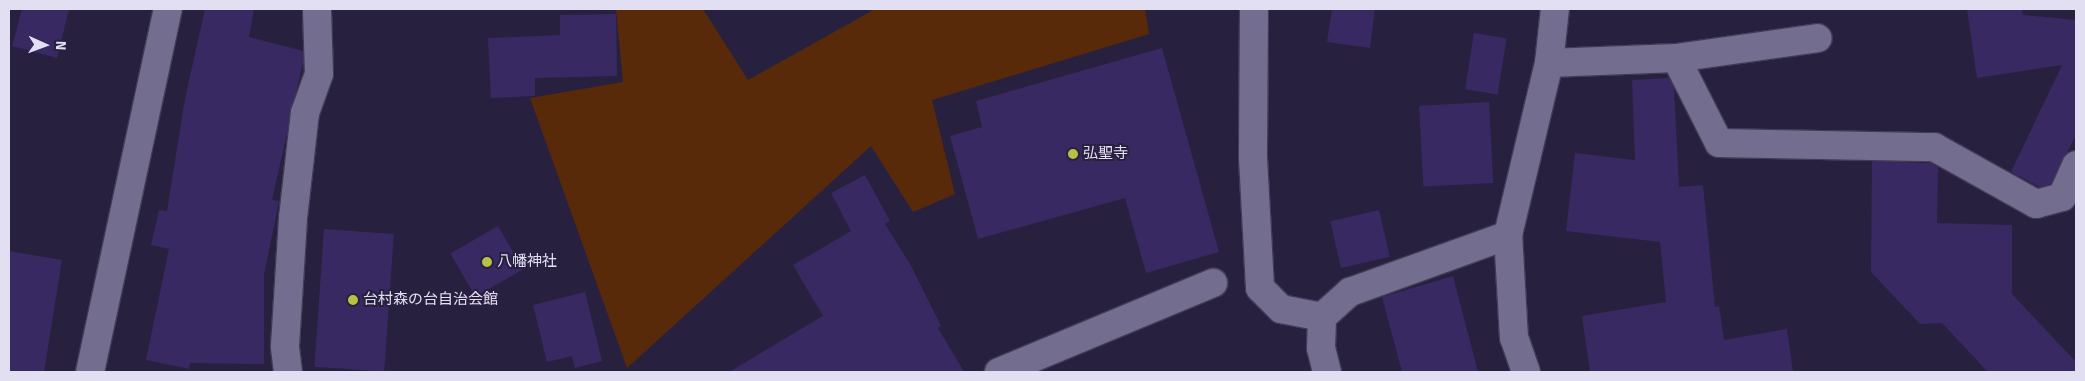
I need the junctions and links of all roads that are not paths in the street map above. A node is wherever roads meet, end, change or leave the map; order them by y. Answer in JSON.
{"nodes":[{"id":1,"x":168,"y":9,"type":"edge"},
{"id":2,"x":317,"y":9,"type":"edge"},
{"id":3,"x":1254,"y":9,"type":"edge"},
{"id":4,"x":1555,"y":9,"type":"edge"},
{"id":5,"x":1818,"y":38,"type":"dead end"},
{"id":6,"x":1676,"y":58,"type":"junction"},
{"id":7,"x":1548,"y":63,"type":"junction"},
{"id":8,"x":2076,"y":165,"type":"edge"},
{"id":9,"x":1508,"y":236,"type":"junction"},
{"id":10,"x":1214,"y":283,"type":"dead end"},
{"id":11,"x":1322,"y":316,"type":"junction"},
{"id":12,"x":90,"y":372,"type":"edge"},
{"id":13,"x":288,"y":372,"type":"edge"},
{"id":14,"x":999,"y":372,"type":"edge"},
{"id":15,"x":1327,"y":372,"type":"edge"},
{"id":16,"x":1526,"y":372,"type":"edge"}],
"edges":[{"from":1,"to":12,"type":"street"},
{"from":2,"to":13,"type":"street"},
{"from":3,"to":11,"type":"street"},
{"from":4,"to":7,"type":"street"},
{"from":5,"to":6,"type":"street"},
{"from":6,"to":7,"type":"street"},
{"from":6,"to":8,"type":"street"},
{"from":7,"to":9,"type":"street"},
{"from":9,"to":11,"type":"street"},
{"from":9,"to":16,"type":"street"},
{"from":10,"to":14,"type":"street"},
{"from":11,"to":15,"type":"street"}]}
